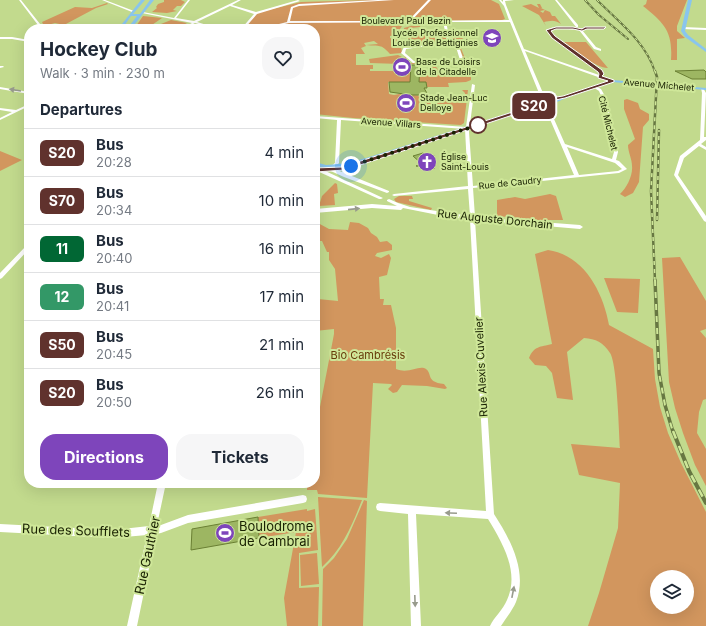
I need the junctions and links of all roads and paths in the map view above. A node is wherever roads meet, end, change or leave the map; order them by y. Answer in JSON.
{"nodes":[{"id":1,"x":20,"y":0,"type":"edge"},
{"id":2,"x":103,"y":0,"type":"edge"},
{"id":3,"x":143,"y":0,"type":"edge"},
{"id":4,"x":152,"y":0,"type":"edge"},
{"id":5,"x":189,"y":0,"type":"edge"},
{"id":6,"x":229,"y":0,"type":"edge"},
{"id":7,"x":240,"y":0,"type":"edge"},
{"id":8,"x":343,"y":0,"type":"edge"},
{"id":9,"x":349,"y":0,"type":"edge"},
{"id":10,"x":393,"y":0,"type":"edge"},
{"id":11,"x":430,"y":0,"type":"edge"},
{"id":12,"x":500,"y":0,"type":"edge"},
{"id":13,"x":504,"y":0,"type":"edge"},
{"id":14,"x":514,"y":0,"type":"edge"},
{"id":15,"x":556,"y":0,"type":"edge"},
{"id":16,"x":690,"y":0,"type":"edge"},
{"id":17,"x":296,"y":1,"type":"edge"},
{"id":18,"x":235,"y":2,"type":"junction"},
{"id":19,"x":230,"y":5,"type":"junction"},
{"id":20,"x":505,"y":5,"type":"junction"},
{"id":21,"x":146,"y":8,"type":"junction"},
{"id":22,"x":135,"y":9,"type":"junction"},
{"id":23,"x":255,"y":13,"type":"junction"},
{"id":24,"x":130,"y":15,"type":"junction"},
{"id":25,"x":141,"y":15,"type":"junction"},
{"id":26,"x":174,"y":19,"type":"junction"},
{"id":27,"x":408,"y":21,"type":"junction"},
{"id":28,"x":444,"y":21,"type":"junction"},
{"id":29,"x":511,"y":21,"type":"junction"},
{"id":30,"x":195,"y":22,"type":"junction"},
{"id":31,"x":289,"y":23,"type":"junction"},
{"id":32,"x":39,"y":24,"type":"edge"},
{"id":33,"x":124,"y":24,"type":"edge"},
{"id":34,"x":133,"y":24,"type":"edge"},
{"id":35,"x":191,"y":24,"type":"edge"},
{"id":36,"x":202,"y":24,"type":"edge"},
{"id":37,"x":246,"y":24,"type":"edge"},
{"id":38,"x":283,"y":24,"type":"edge"},
{"id":39,"x":575,"y":27,"type":"junction"},
{"id":40,"x":682,"y":28,"type":"junction"},
{"id":41,"x":706,"y":29,"type":"edge"},
{"id":42,"x":0,"y":38,"type":"edge"},
{"id":43,"x":24,"y":40,"type":"edge"},
{"id":44,"x":449,"y":40,"type":"junction"},
{"id":45,"x":522,"y":49,"type":"junction"},
{"id":46,"x":600,"y":50,"type":"dead end"},
{"id":47,"x":706,"y":51,"type":"edge"},
{"id":48,"x":532,"y":52,"type":"junction"},
{"id":49,"x":524,"y":54,"type":"junction"},
{"id":50,"x":599,"y":77,"type":"junction"},
{"id":51,"x":615,"y":82,"type":"junction"},
{"id":52,"x":473,"y":85,"type":"dead end"},
{"id":53,"x":595,"y":87,"type":"junction"},
{"id":54,"x":0,"y":88,"type":"edge"},
{"id":55,"x":704,"y":89,"type":"edge"},
{"id":56,"x":24,"y":92,"type":"edge"},
{"id":57,"x":545,"y":102,"type":"junction"},
{"id":58,"x":24,"y":107,"type":"edge"},
{"id":59,"x":0,"y":109,"type":"edge"},
{"id":60,"x":16,"y":111,"type":"junction"},
{"id":61,"x":320,"y":118,"type":"edge"},
{"id":62,"x":0,"y":119,"type":"edge"},
{"id":63,"x":339,"y":120,"type":"junction"},
{"id":64,"x":440,"y":126,"type":"junction"},
{"id":65,"x":468,"y":128,"type":"junction"},
{"id":66,"x":448,"y":134,"type":"junction"},
{"id":67,"x":703,"y":141,"type":"edge"},
{"id":68,"x":563,"y":145,"type":"junction"},
{"id":69,"x":706,"y":149,"type":"edge"},
{"id":70,"x":614,"y":161,"type":"junction"},
{"id":71,"x":320,"y":165,"type":"edge"},
{"id":72,"x":336,"y":167,"type":"junction"},
{"id":73,"x":320,"y":170,"type":"edge"},
{"id":74,"x":320,"y":171,"type":"edge"},
{"id":75,"x":346,"y":176,"type":"junction"},
{"id":76,"x":577,"y":176,"type":"junction"},
{"id":77,"x":470,"y":187,"type":"junction"},
{"id":78,"x":387,"y":192,"type":"junction"},
{"id":79,"x":394,"y":195,"type":"junction"},
{"id":80,"x":381,"y":198,"type":"junction"},
{"id":81,"x":388,"y":200,"type":"junction"},
{"id":82,"x":372,"y":206,"type":"junction"},
{"id":83,"x":411,"y":208,"type":"junction"},
{"id":84,"x":320,"y":211,"type":"edge"},
{"id":85,"x":472,"y":219,"type":"junction"},
{"id":86,"x":706,"y":220,"type":"edge"},
{"id":87,"x":580,"y":227,"type":"dead end"},
{"id":88,"x":24,"y":251,"type":"edge"},
{"id":89,"x":0,"y":277,"type":"edge"},
{"id":90,"x":161,"y":488,"type":"edge"},
{"id":91,"x":303,"y":499,"type":"dead end"},
{"id":92,"x":380,"y":507,"type":"dead end"},
{"id":93,"x":412,"y":510,"type":"junction"},
{"id":94,"x":490,"y":515,"type":"junction"},
{"id":95,"x":0,"y":528,"type":"edge"},
{"id":96,"x":152,"y":530,"type":"junction"},
{"id":97,"x":132,"y":626,"type":"edge"},
{"id":98,"x":416,"y":626,"type":"edge"},
{"id":99,"x":495,"y":626,"type":"edge"}],
"edges":[{"from":1,"to":32,"type":"street"},
{"from":2,"to":22,"type":"street"},
{"from":3,"to":22,"type":"main road"},
{"from":4,"to":21,"type":"main road"},
{"from":5,"to":26,"type":"street"},
{"from":6,"to":18,"type":"street"},
{"from":7,"to":18,"type":"street"},
{"from":8,"to":9,"type":"street"},
{"from":8,"to":17,"type":"street"},
{"from":10,"to":31,"type":"street"},
{"from":11,"to":27,"type":"street"},
{"from":12,"to":20,"type":"street"},
{"from":13,"to":14,"type":"street"},
{"from":13,"to":20,"type":"street"},
{"from":14,"to":20,"type":"street"},
{"from":15,"to":39,"type":"street"},
{"from":16,"to":40,"type":"main road"},
{"from":17,"to":23,"type":"street"},
{"from":18,"to":19,"type":"street"},
{"from":19,"to":23,"type":"street"},
{"from":19,"to":30,"type":"street"},
{"from":20,"to":29,"type":"street"},
{"from":21,"to":22,"type":"main road"},
{"from":21,"to":25,"type":"main road"},
{"from":22,"to":24,"type":"main road"},
{"from":23,"to":37,"type":"street"},
{"from":24,"to":25,"type":"main road"},
{"from":24,"to":33,"type":"main road"},
{"from":25,"to":26,"type":"street"},
{"from":25,"to":34,"type":"main road"},
{"from":26,"to":30,"type":"street"},
{"from":27,"to":28,"type":"street","name":"Boulevard Paul Bezin"},
{"from":27,"to":31,"type":"street","name":"Boulevard Paul Bezin"},
{"from":28,"to":29,"type":"street","name":"Boulevard Paul Bezin"},
{"from":28,"to":44,"type":"street"},
{"from":29,"to":45,"type":"street"},
{"from":30,"to":35,"type":"street"},
{"from":30,"to":36,"type":"street"},
{"from":31,"to":38,"type":"street","name":"Boulevard Paul Bezin"},
{"from":39,"to":46,"type":"street"},
{"from":39,"to":50,"type":"street"},
{"from":40,"to":41,"type":"street"},
{"from":40,"to":47,"type":"main road"},
{"from":42,"to":43,"type":"street"},
{"from":44,"to":44,"type":"street"},
{"from":45,"to":48,"type":"street","name":"Avenue Michelet"},
{"from":45,"to":49,"type":"street"},
{"from":48,"to":49,"type":"street"},
{"from":48,"to":50,"type":"street","name":"Avenue Michelet"},
{"from":49,"to":57,"type":"street"},
{"from":50,"to":51,"type":"street","name":"Avenue Michelet"},
{"from":51,"to":53,"type":"main road"},
{"from":51,"to":55,"type":"main road","name":"Avenue Michelet"},
{"from":52,"to":65,"type":"street","name":"Rue Alexis Cuvelier"},
{"from":53,"to":57,"type":"main road"},
{"from":53,"to":70,"type":"street","name":"Cité Michelet"},
{"from":56,"to":54,"type":"street","one_way":true},
{"from":55,"to":67,"type":"street"},
{"from":57,"to":65,"type":"main road"},
{"from":57,"to":68,"type":"street"},
{"from":58,"to":60,"type":"street"},
{"from":59,"to":60,"type":"street"},
{"from":60,"to":62,"type":"street"},
{"from":61,"to":63,"type":"street","name":"Avenue Villars"},
{"from":63,"to":64,"type":"street","name":"Avenue Villars"},
{"from":63,"to":72,"type":"street"},
{"from":64,"to":65,"type":"street","name":"Avenue Villars"},
{"from":64,"to":66,"type":"street"},
{"from":65,"to":66,"type":"main road"},
{"from":65,"to":77,"type":"street","name":"Rue Alexis Cuvelier"},
{"from":66,"to":72,"type":"main road"},
{"from":67,"to":69,"type":"street"},
{"from":67,"to":86,"type":"street"},
{"from":68,"to":70,"type":"street"},
{"from":68,"to":76,"type":"street"},
{"from":70,"to":76,"type":"street","name":"Rue de Caudry"},
{"from":71,"to":72,"type":"main road"},
{"from":72,"to":73,"type":"main road"},
{"from":72,"to":75,"type":"street"},
{"from":72,"to":75,"type":"street"},
{"from":74,"to":80,"type":"street"},
{"from":75,"to":78,"type":"street"},
{"from":76,"to":77,"type":"street","name":"Rue de Caudry"},
{"from":77,"to":79,"type":"street","name":"Rue de Caudry"},
{"from":77,"to":85,"type":"street","name":"Rue Alexis Cuvelier"},
{"from":78,"to":79,"type":"street"},
{"from":78,"to":80,"type":"street"},
{"from":79,"to":81,"type":"street"},
{"from":80,"to":81,"type":"street","name":"Rue Auguste Dorchain"},
{"from":81,"to":82,"type":"street"},
{"from":81,"to":83,"type":"street","name":"Rue Auguste Dorchain"},
{"from":82,"to":83,"type":"street"},
{"from":84,"to":82,"type":"street","one_way":true},
{"from":83,"to":85,"type":"street","name":"Rue Auguste Dorchain"},
{"from":85,"to":87,"type":"street","name":"Rue Auguste Dorchain"},
{"from":85,"to":94,"type":"street","name":"Rue Alexis Cuvelier"},
{"from":88,"to":89,"type":"street"},
{"from":90,"to":96,"type":"street","name":"Rue Gauthier"},
{"from":91,"to":96,"type":"street","name":"Rue des Soufflets"},
{"from":92,"to":93,"type":"street"},
{"from":94,"to":93,"type":"street","one_way":true},
{"from":93,"to":98,"type":"street","one_way":true},
{"from":99,"to":94,"type":"street","name":"Rue Alexis Cuvelier","one_way":true},
{"from":95,"to":96,"type":"street","name":"Rue des Soufflets"},
{"from":96,"to":97,"type":"street","name":"Rue Gauthier"}]}
